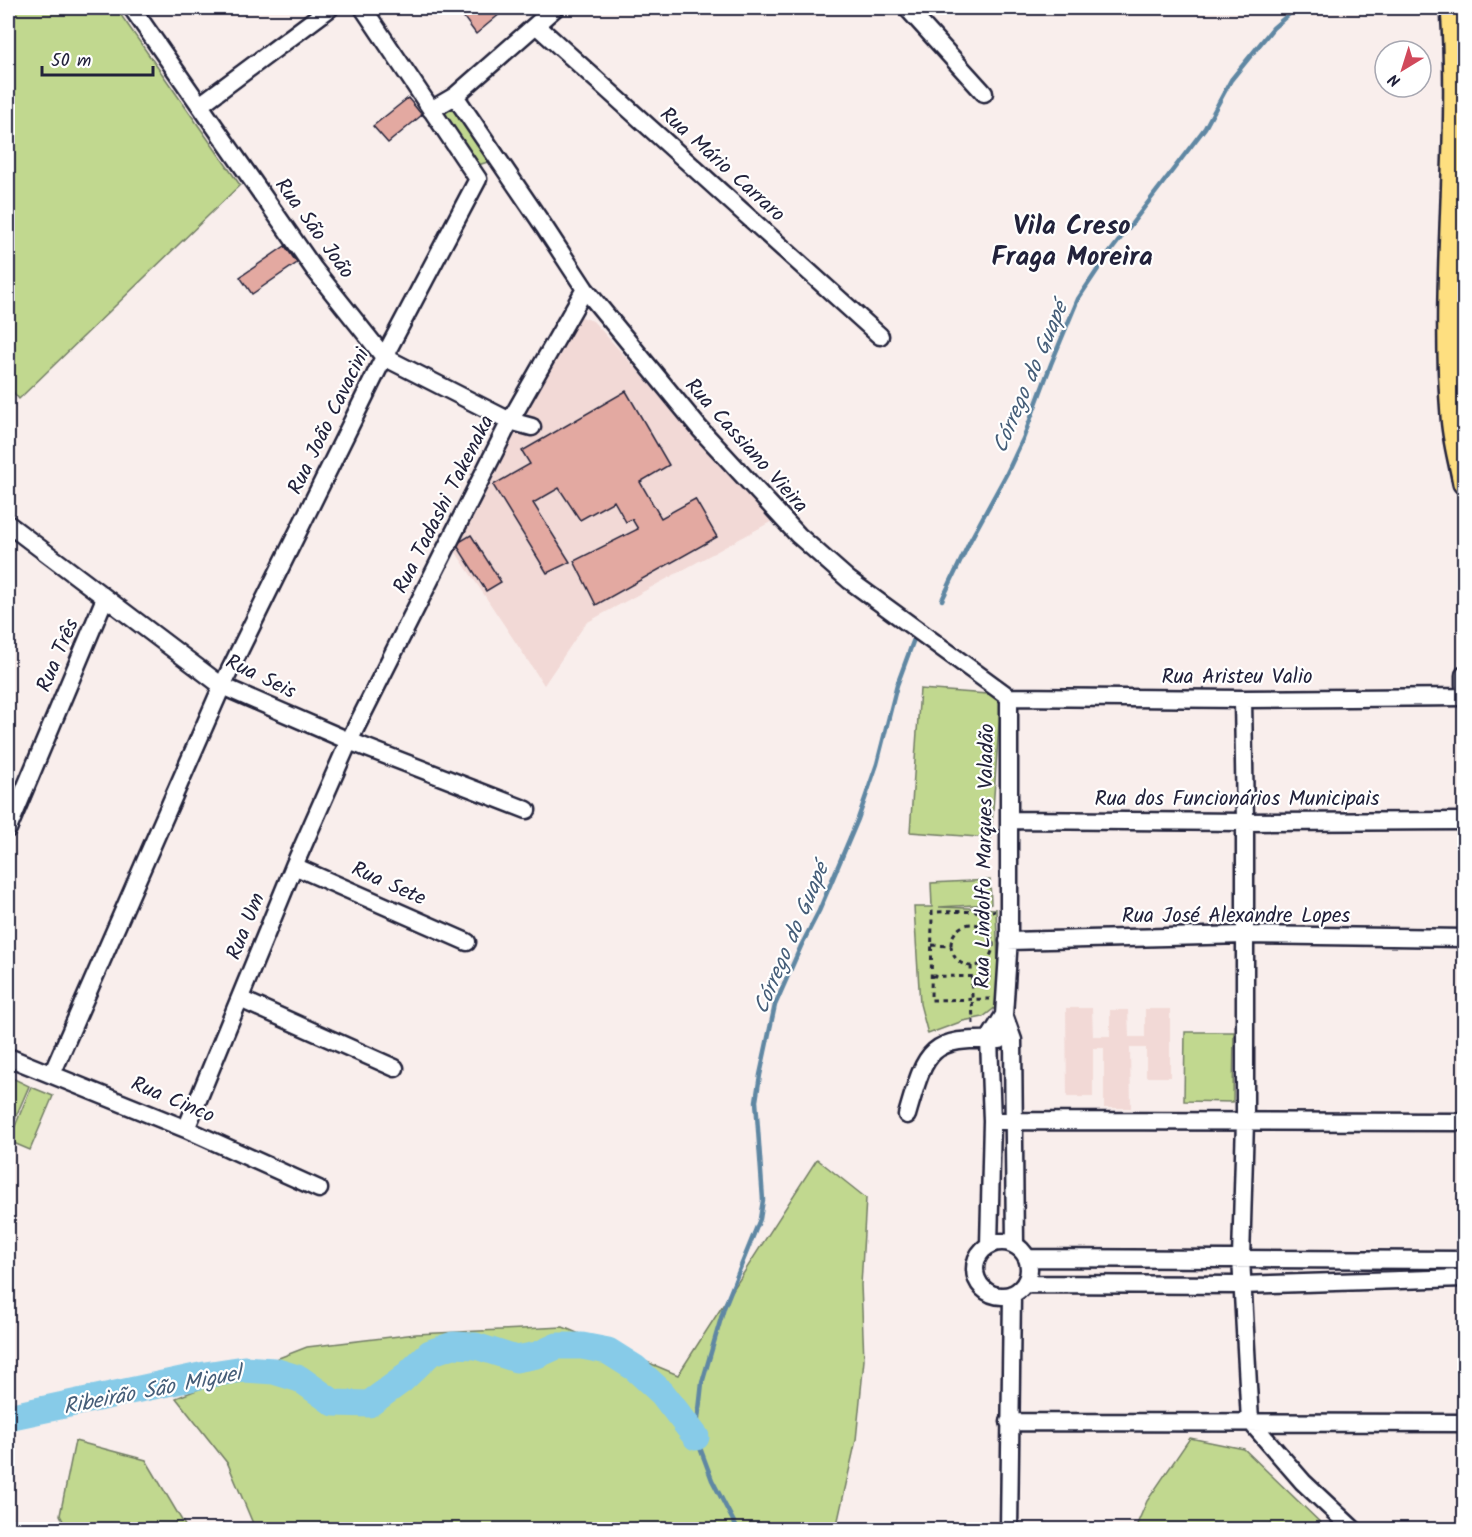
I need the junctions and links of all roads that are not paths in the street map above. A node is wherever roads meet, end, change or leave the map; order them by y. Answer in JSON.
{"nodes":[{"id":1,"x":132,"y":8,"type":"edge"},
{"id":2,"x":330,"y":8,"type":"edge"},
{"id":3,"x":363,"y":8,"type":"edge"},
{"id":4,"x":555,"y":8,"type":"edge"},
{"id":5,"x":907,"y":8,"type":"edge"},
{"id":6,"x":1452,"y":8,"type":"edge"},
{"id":7,"x":536,"y":25,"type":"junction"},
{"id":8,"x":984,"y":93,"type":"dead end"},
{"id":9,"x":455,"y":96,"type":"junction"},
{"id":10,"x":200,"y":105,"type":"junction"},
{"id":11,"x":431,"y":110,"type":"junction"},
{"id":12,"x":505,"y":170,"type":"junction"},
{"id":13,"x":478,"y":178,"type":"junction"},
{"id":14,"x":585,"y":290,"type":"junction"},
{"id":15,"x":1457,"y":326,"type":"edge"},
{"id":16,"x":880,"y":336,"type":"dead end"},
{"id":17,"x":384,"y":357,"type":"junction"},
{"id":18,"x":510,"y":421,"type":"junction"},
{"id":19,"x":532,"y":427,"type":"dead end"},
{"id":20,"x":1460,"y":435,"type":"edge"},
{"id":21,"x":1464,"y":483,"type":"edge"},
{"id":22,"x":8,"y":524,"type":"edge"},
{"id":23,"x":105,"y":598,"type":"junction"},
{"id":24,"x":1464,"y":675,"type":"edge"},
{"id":25,"x":1464,"y":685,"type":"edge"},
{"id":26,"x":222,"y":686,"type":"junction"},
{"id":27,"x":1009,"y":697,"type":"junction"},
{"id":28,"x":1464,"y":698,"type":"edge"},
{"id":29,"x":1243,"y":699,"type":"junction"},
{"id":30,"x":349,"y":741,"type":"junction"},
{"id":31,"x":527,"y":810,"type":"dead end"},
{"id":32,"x":1010,"y":820,"type":"junction"},
{"id":33,"x":1464,"y":821,"type":"edge"},
{"id":34,"x":1245,"y":822,"type":"junction"},
{"id":35,"x":8,"y":829,"type":"edge"},
{"id":36,"x":294,"y":866,"type":"junction"},
{"id":37,"x":1245,"y":935,"type":"junction"},
{"id":38,"x":1464,"y":938,"type":"edge"},
{"id":39,"x":1008,"y":941,"type":"junction"},
{"id":40,"x":467,"y":942,"type":"dead end"},
{"id":41,"x":240,"y":999,"type":"junction"},
{"id":42,"x":1004,"y":1015,"type":"junction"},
{"id":43,"x":981,"y":1040,"type":"junction"},
{"id":44,"x":1013,"y":1040,"type":"junction"},
{"id":45,"x":8,"y":1057,"type":"edge"},
{"id":46,"x":395,"y":1068,"type":"dead end"},
{"id":47,"x":52,"y":1074,"type":"junction"},
{"id":48,"x":907,"y":1115,"type":"dead end"},
{"id":49,"x":1015,"y":1120,"type":"junction"},
{"id":50,"x":992,"y":1121,"type":"junction"},
{"id":51,"x":1245,"y":1121,"type":"junction"},
{"id":52,"x":1464,"y":1122,"type":"edge"},
{"id":53,"x":186,"y":1129,"type":"junction"},
{"id":54,"x":319,"y":1189,"type":"dead end"},
{"id":55,"x":989,"y":1245,"type":"junction"},
{"id":56,"x":1015,"y":1245,"type":"junction"},
{"id":57,"x":1027,"y":1258,"type":"junction"},
{"id":58,"x":1241,"y":1258,"type":"junction"},
{"id":59,"x":1464,"y":1260,"type":"edge"},
{"id":60,"x":1464,"y":1278,"type":"edge"},
{"id":61,"x":1025,"y":1284,"type":"junction"},
{"id":62,"x":1242,"y":1286,"type":"junction"},
{"id":63,"x":1012,"y":1294,"type":"junction"},
{"id":64,"x":1250,"y":1421,"type":"junction"},
{"id":65,"x":1009,"y":1422,"type":"junction"},
{"id":66,"x":1464,"y":1423,"type":"edge"},
{"id":67,"x":1009,"y":1530,"type":"edge"},
{"id":68,"x":1354,"y":1530,"type":"edge"}],
"edges":[{"from":1,"to":10,"type":"street","name":"Rua São João"},
{"from":2,"to":10,"type":"street"},
{"from":3,"to":11,"type":"street"},
{"from":4,"to":7,"type":"street"},
{"from":5,"to":8,"type":"street"},
{"from":6,"to":15,"type":"main road"},
{"from":7,"to":9,"type":"street"},
{"from":7,"to":16,"type":"street","name":"Rua Mário Carraro"},
{"from":9,"to":11,"type":"street"},
{"from":9,"to":12,"type":"street","name":"Rua Cassiano Vieira"},
{"from":10,"to":17,"type":"street","name":"Rua São João"},
{"from":11,"to":13,"type":"street"},
{"from":12,"to":13,"type":"street"},
{"from":12,"to":14,"type":"street","name":"Rua Cassiano Vieira"},
{"from":13,"to":17,"type":"street","name":"Rua João Cavacini"},
{"from":14,"to":18,"type":"street","name":"Rua Tadashi Takenaka"},
{"from":14,"to":27,"type":"street","name":"Rua Cassiano Vieira"},
{"from":15,"to":20,"type":"main road"},
{"from":17,"to":18,"type":"street","name":"Rua São João"},
{"from":17,"to":26,"type":"street","name":"Rua João Cavacini"},
{"from":18,"to":19,"type":"street","name":"Rua São João"},
{"from":18,"to":30,"type":"street","name":"Rua Tadashi Takenaka"},
{"from":20,"to":21,"type":"main road"},
{"from":22,"to":23,"type":"street","name":"Rua Seis"},
{"from":23,"to":26,"type":"street","name":"Rua Seis"},
{"from":23,"to":35,"type":"street","name":"Rua Três"},
{"from":24,"to":25,"type":"street"},
{"from":26,"to":30,"type":"street","name":"Rua Seis"},
{"from":26,"to":47,"type":"street","name":"Rua João Cavacini"},
{"from":27,"to":29,"type":"street","name":"Rua Aristeu Valio"},
{"from":27,"to":32,"type":"street","name":"Rua Lindolfo Marques Valadão"},
{"from":28,"to":29,"type":"street","name":"Rua Aristeu Valio"},
{"from":29,"to":34,"type":"street"},
{"from":30,"to":31,"type":"street","name":"Rua Seis"},
{"from":30,"to":36,"type":"street","name":"Rua Um"},
{"from":32,"to":34,"type":"street","name":"Rua dos Funcionários Municipais"},
{"from":32,"to":39,"type":"street","name":"Rua Lindolfo Marques Valadão"},
{"from":33,"to":34,"type":"street","name":"Rua dos Funcionários Municipais"},
{"from":34,"to":37,"type":"street"},
{"from":36,"to":40,"type":"street","name":"Rua Sete"},
{"from":36,"to":41,"type":"street","name":"Rua Um"},
{"from":37,"to":38,"type":"street","name":"Rua José Alexandre Lopes"},
{"from":37,"to":39,"type":"street","name":"Rua José Alexandre Lopes"},
{"from":37,"to":51,"type":"street"},
{"from":39,"to":42,"type":"street","name":"Rua Lindolfo Marques Valadão"},
{"from":41,"to":46,"type":"street"},
{"from":41,"to":53,"type":"street","name":"Rua Um"},
{"from":42,"to":43,"type":"street","name":"Rua Lindolfo Marques Valadão"},
{"from":42,"to":44,"type":"street","name":"Rua Lindolfo Marques Valadão"},
{"from":43,"to":44,"type":"street"},
{"from":43,"to":48,"type":"street"},
{"from":43,"to":50,"type":"street"},
{"from":44,"to":49,"type":"street","name":"Rua Lindolfo Marques Valadão"},
{"from":45,"to":47,"type":"street","name":"Rua Cinco"},
{"from":47,"to":53,"type":"street","name":"Rua Cinco"},
{"from":49,"to":50,"type":"street"},
{"from":49,"to":51,"type":"street"},
{"from":49,"to":56,"type":"street","name":"Rua Lindolfo Marques Valadão"},
{"from":50,"to":55,"type":"street"},
{"from":51,"to":52,"type":"street"},
{"from":51,"to":58,"type":"street"},
{"from":53,"to":54,"type":"street","name":"Rua Cinco"},
{"from":55,"to":56,"type":"street"},
{"from":55,"to":63,"type":"street"},
{"from":56,"to":57,"type":"street"},
{"from":57,"to":58,"type":"street"},
{"from":57,"to":61,"type":"street"},
{"from":58,"to":59,"type":"street"},
{"from":58,"to":62,"type":"street"},
{"from":60,"to":62,"type":"street"},
{"from":61,"to":62,"type":"street"},
{"from":61,"to":63,"type":"street"},
{"from":62,"to":64,"type":"street"},
{"from":63,"to":65,"type":"street"},
{"from":64,"to":65,"type":"street"},
{"from":64,"to":66,"type":"street"},
{"from":64,"to":68,"type":"street"},
{"from":65,"to":67,"type":"street"}]}
